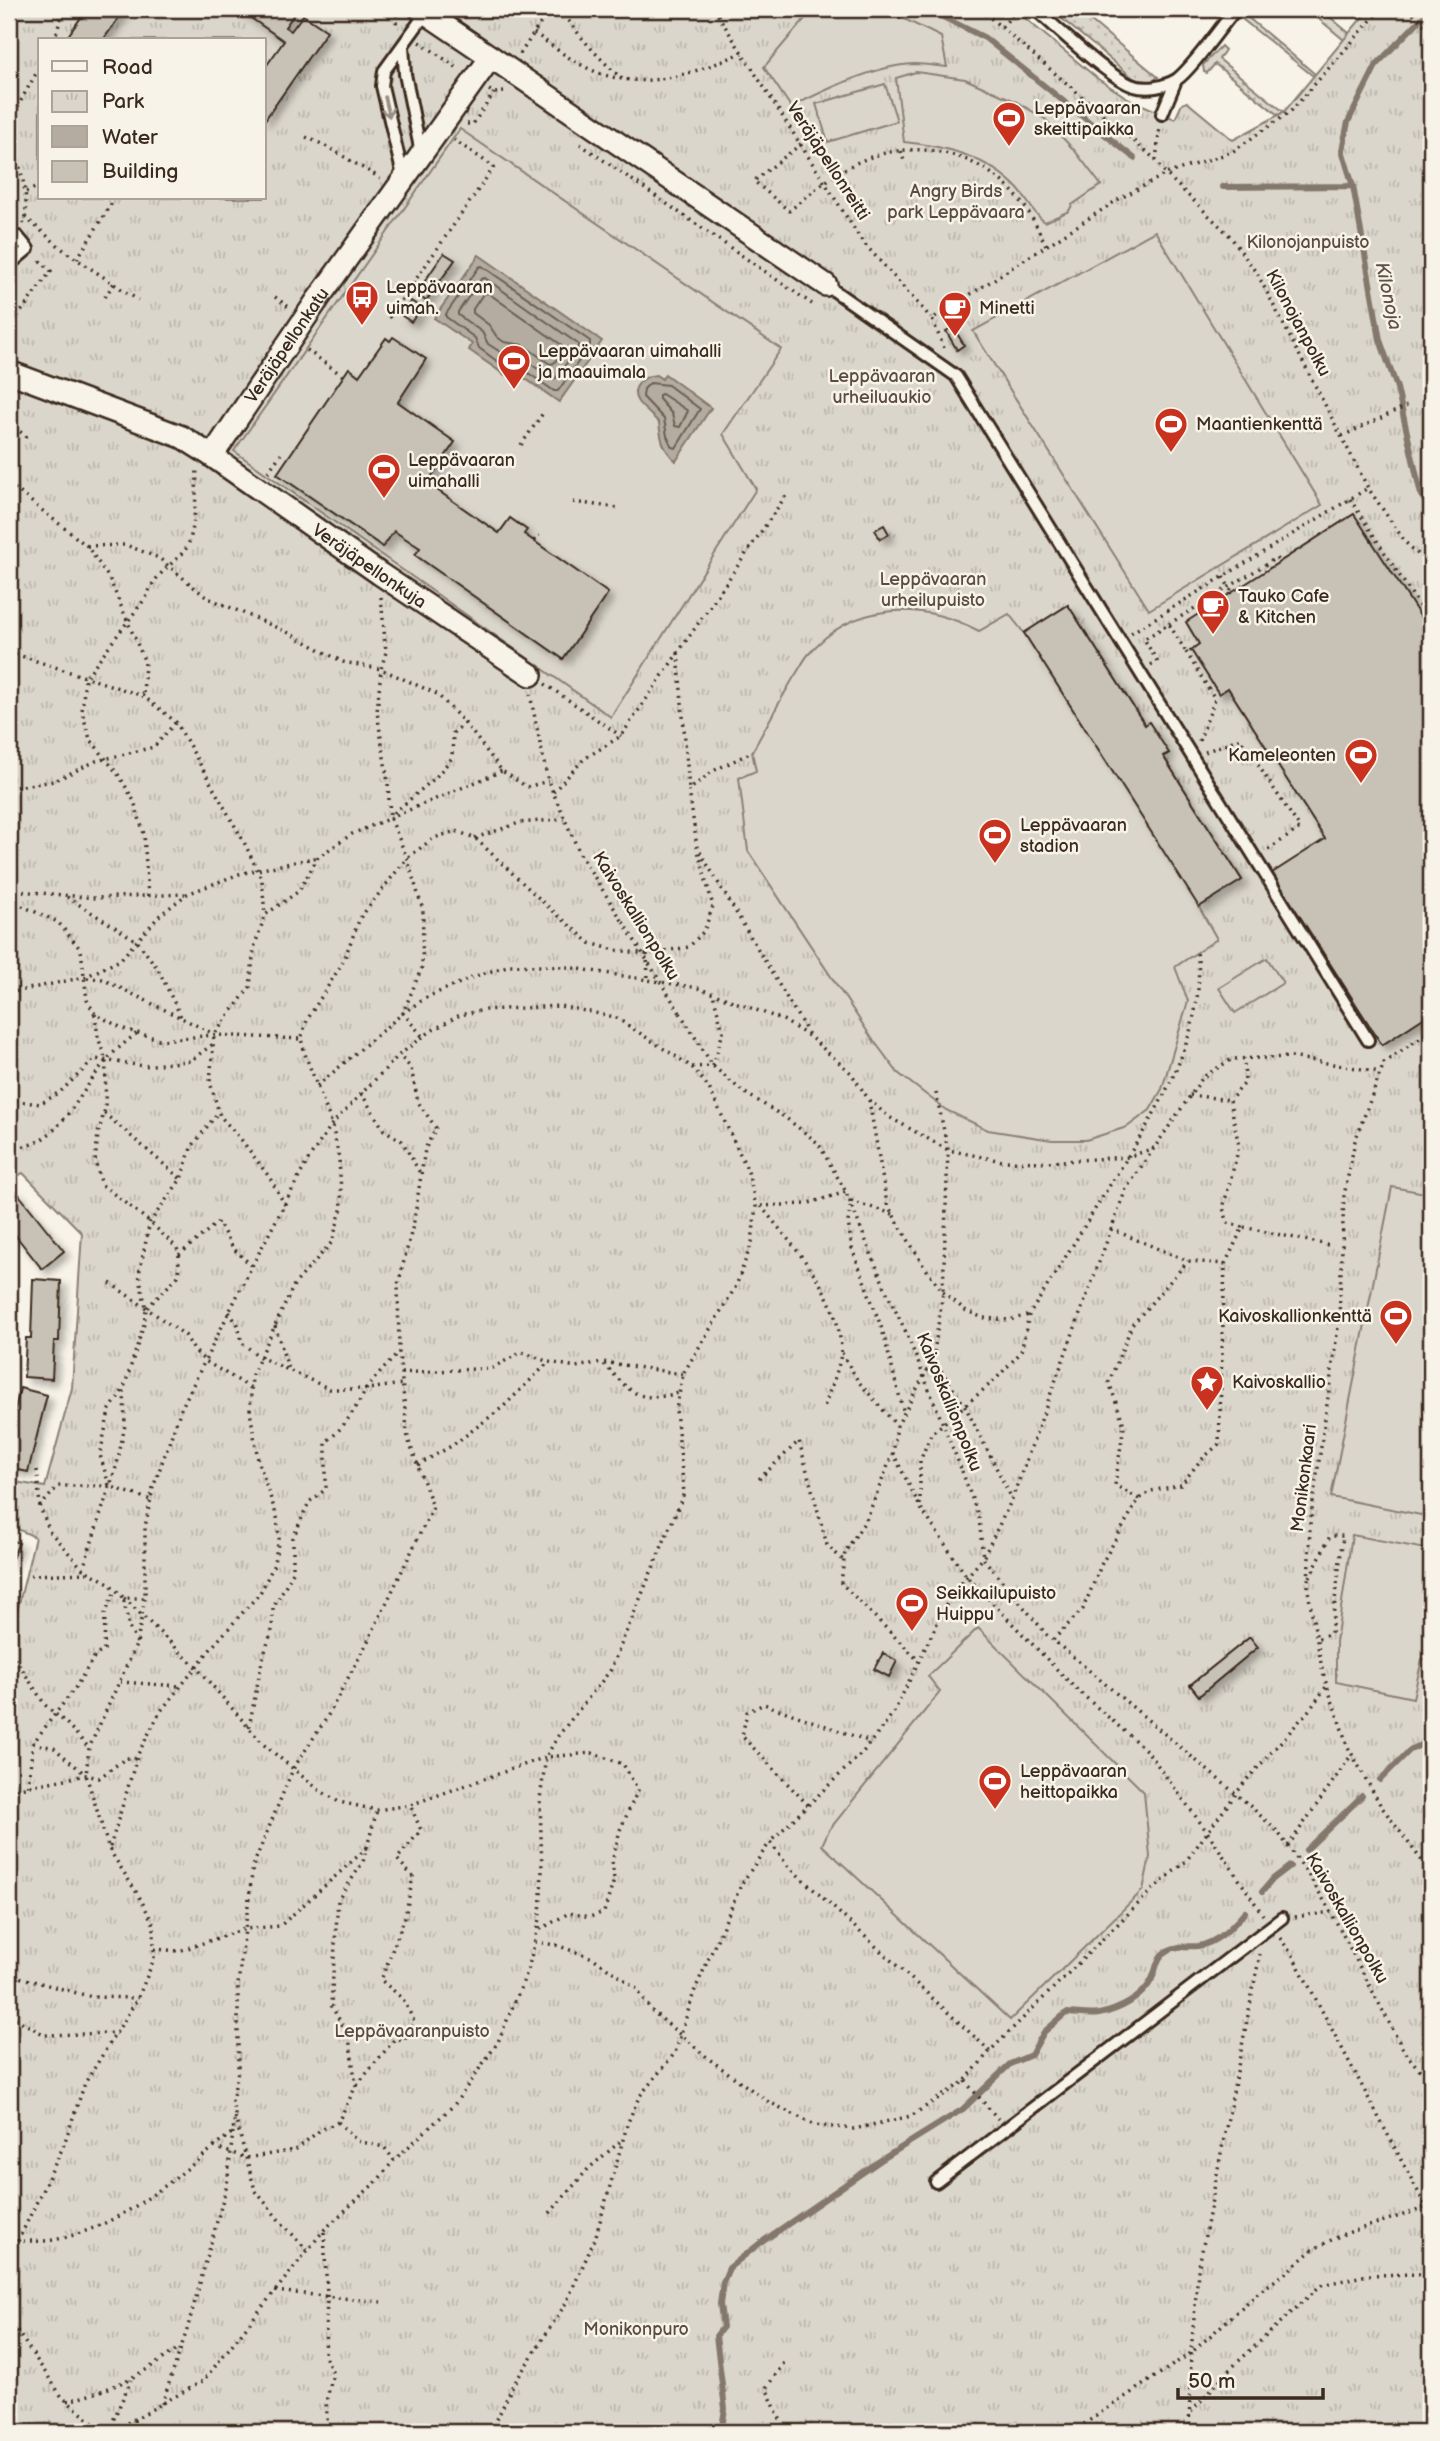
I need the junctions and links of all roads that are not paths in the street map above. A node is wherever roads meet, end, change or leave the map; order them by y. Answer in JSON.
{"nodes":[{"id":1,"x":1035,"y":9,"type":"edge"},
{"id":2,"x":1236,"y":9,"type":"edge"},
{"id":3,"x":423,"y":11,"type":"edge"},
{"id":4,"x":403,"y":46,"type":"junction"},
{"id":5,"x":491,"y":57,"type":"junction"},
{"id":6,"x":1176,"y":80,"type":"junction"},
{"id":7,"x":1162,"y":114,"type":"road end"},
{"id":8,"x":422,"y":155,"type":"junction"},
{"id":9,"x":401,"y":184,"type":"junction"},
{"id":10,"x":19,"y":237,"type":"road end"},
{"id":11,"x":9,"y":265,"type":"edge"},
{"id":12,"x":826,"y":285,"type":"joint"},
{"id":13,"x":9,"y":372,"type":"edge"},
{"id":14,"x":205,"y":460,"type":"junction"},
{"id":15,"x":531,"y":675,"type":"road end"},
{"id":16,"x":1368,"y":1041,"type":"dead end"},
{"id":17,"x":1282,"y":1919,"type":"road end"},
{"id":18,"x":936,"y":2182,"type":"dead end"}],
"edges":[{"from":1,"to":6,"type":"lane"},
{"from":2,"to":6,"type":"lane"},
{"from":3,"to":4,"type":"lane"},
{"from":3,"to":5,"type":"street"},
{"from":4,"to":8,"type":"lane"},
{"from":4,"to":9,"type":"lane","one_way":true},
{"from":5,"to":8,"type":"street","name":"Veräjäpellonkatu"},
{"from":5,"to":12,"type":"street"},
{"from":6,"to":7,"type":"lane"},
{"from":8,"to":9,"type":"street","name":"Veräjäpellonkatu"},
{"from":9,"to":14,"type":"street","name":"Veräjäpellonkatu"},
{"from":10,"to":11,"type":"lane"},
{"from":12,"to":16,"type":"lane"},
{"from":13,"to":14,"type":"street"},
{"from":14,"to":15,"type":"street","name":"Veräjäpellonkuja"},
{"from":17,"to":18,"type":"lane"}]}
